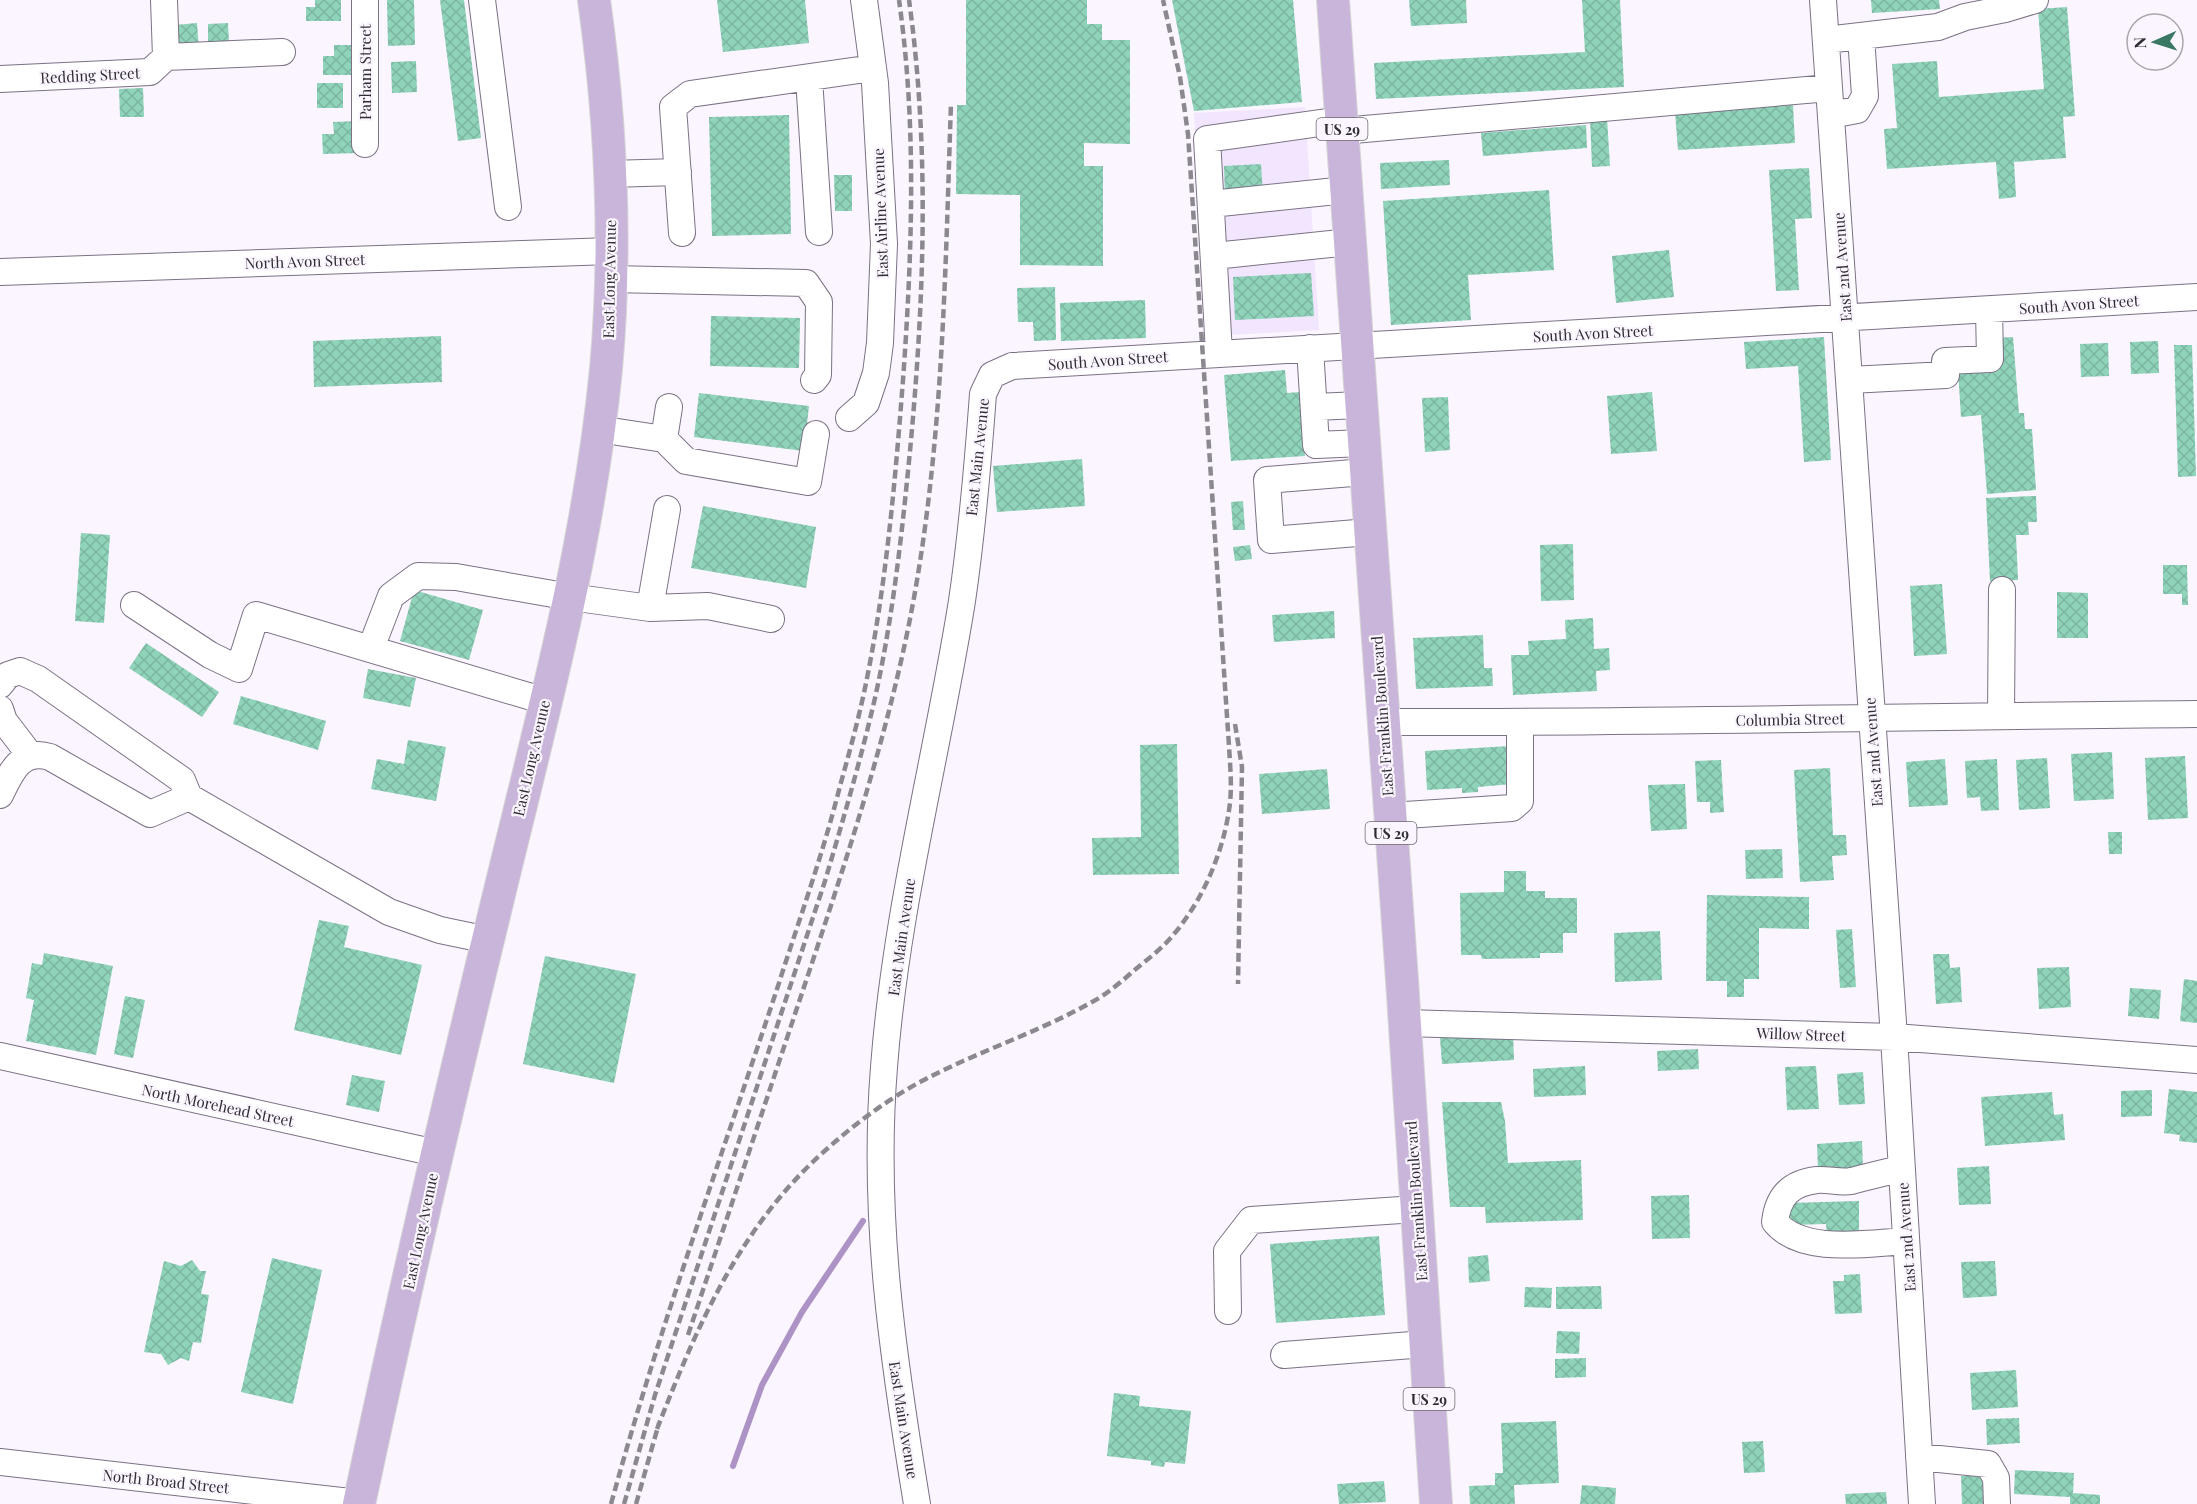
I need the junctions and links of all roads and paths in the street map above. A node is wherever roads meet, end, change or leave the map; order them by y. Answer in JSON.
{"nodes":[{"id":1,"x":164,"y":0,"type":"edge"},
{"id":2,"x":365,"y":0,"type":"edge"},
{"id":3,"x":482,"y":0,"type":"edge"},
{"id":4,"x":594,"y":0,"type":"edge"},
{"id":5,"x":864,"y":0,"type":"edge"},
{"id":6,"x":1333,"y":0,"type":"edge"},
{"id":7,"x":1823,"y":0,"type":"edge"},
{"id":8,"x":2035,"y":0,"type":"edge"},
{"id":9,"x":1862,"y":36,"type":"junction"},
{"id":10,"x":1826,"y":39,"type":"junction"},
{"id":11,"x":282,"y":52,"type":"dead end"},
{"id":12,"x":166,"y":57,"type":"junction"},
{"id":13,"x":873,"y":68,"type":"junction"},
{"id":14,"x":809,"y":78,"type":"junction"},
{"id":15,"x":0,"y":79,"type":"edge"},
{"id":16,"x":1829,"y":88,"type":"junction"},
{"id":17,"x":1831,"y":115,"type":"junction"},
{"id":18,"x":1342,"y":125,"type":"junction"},
{"id":19,"x":365,"y":144,"type":"dead end"},
{"id":20,"x":678,"y":172,"type":"junction"},
{"id":21,"x":609,"y":174,"type":"junction"},
{"id":22,"x":1346,"y":190,"type":"junction"},
{"id":23,"x":1211,"y":204,"type":"junction"},
{"id":24,"x":508,"y":207,"type":"dead end"},
{"id":25,"x":819,"y":232,"type":"dead end"},
{"id":26,"x":682,"y":233,"type":"dead end"},
{"id":27,"x":1350,"y":242,"type":"junction"},
{"id":28,"x":1214,"y":256,"type":"junction"},
{"id":29,"x":611,"y":265,"type":"junction"},
{"id":30,"x":0,"y":272,"type":"edge"},
{"id":31,"x":2197,"y":297,"type":"edge"},
{"id":32,"x":1989,"y":309,"type":"junction"},
{"id":33,"x":1846,"y":319,"type":"junction"},
{"id":34,"x":1357,"y":346,"type":"junction"},
{"id":35,"x":1310,"y":348,"type":"junction"},
{"id":36,"x":1219,"y":353,"type":"junction"},
{"id":37,"x":992,"y":375,"type":"joint"},
{"id":38,"x":814,"y":380,"type":"dead end"},
{"id":39,"x":1850,"y":380,"type":"junction"},
{"id":40,"x":1361,"y":405,"type":"junction"},
{"id":41,"x":669,"y":406,"type":"dead end"},
{"id":42,"x":1314,"y":407,"type":"junction"},
{"id":43,"x":849,"y":418,"type":"dead end"},
{"id":44,"x":598,"y":429,"type":"junction"},
{"id":45,"x":816,"y":434,"type":"dead end"},
{"id":46,"x":664,"y":439,"type":"junction"},
{"id":47,"x":1364,"y":458,"type":"junction"},
{"id":48,"x":667,"y":509,"type":"dead end"},
{"id":49,"x":1369,"y":532,"type":"junction"},
{"id":50,"x":2002,"y":590,"type":"dead end"},
{"id":51,"x":570,"y":597,"type":"junction"},
{"id":52,"x":134,"y":606,"type":"dead end"},
{"id":53,"x":650,"y":608,"type":"junction"},
{"id":54,"x":771,"y":619,"type":"dead end"},
{"id":55,"x":371,"y":648,"type":"junction"},
{"id":56,"x":0,"y":686,"type":"edge"},
{"id":57,"x":545,"y":701,"type":"junction"},
{"id":58,"x":0,"y":709,"type":"edge"},
{"id":59,"x":2197,"y":714,"type":"edge"},
{"id":60,"x":2001,"y":716,"type":"junction"},
{"id":61,"x":1871,"y":717,"type":"junction"},
{"id":62,"x":1383,"y":722,"type":"junction"},
{"id":63,"x":1520,"y":723,"type":"junction"},
{"id":64,"x":30,"y":755,"type":"junction"},
{"id":65,"x":0,"y":795,"type":"edge"},
{"id":66,"x":189,"y":797,"type":"junction"},
{"id":67,"x":1390,"y":816,"type":"junction"},
{"id":68,"x":488,"y":940,"type":"junction"},
{"id":69,"x":1404,"y":1023,"type":"junction"},
{"id":70,"x":1894,"y":1036,"type":"junction"},
{"id":71,"x":0,"y":1056,"type":"edge"},
{"id":72,"x":2197,"y":1060,"type":"edge"},
{"id":73,"x":436,"y":1153,"type":"junction"},
{"id":74,"x":1902,"y":1169,"type":"junction"},
{"id":75,"x":1416,"y":1209,"type":"junction"},
{"id":76,"x":1906,"y":1241,"type":"junction"},
{"id":77,"x":1228,"y":1311,"type":"dead end"},
{"id":78,"x":1425,"y":1344,"type":"junction"},
{"id":79,"x":1284,"y":1355,"type":"dead end"},
{"id":80,"x":1920,"y":1457,"type":"junction"},
{"id":81,"x":0,"y":1462,"type":"edge"},
{"id":82,"x":362,"y":1504,"type":"edge"},
{"id":83,"x":917,"y":1504,"type":"edge"},
{"id":84,"x":1436,"y":1504,"type":"edge"},
{"id":85,"x":1922,"y":1504,"type":"edge"},
{"id":86,"x":1997,"y":1504,"type":"edge"}],
"edges":[{"from":1,"to":12,"type":"street"},
{"from":2,"to":19,"type":"street","name":"Parham Street"},
{"from":3,"to":24,"type":"street"},
{"from":4,"to":21,"type":"main road","name":"East Long Avenue"},
{"from":5,"to":13,"type":"street","name":"East Airline Avenue"},
{"from":6,"to":18,"type":"main road","name":"East Franklin Boulevard","number":"US 29"},
{"from":7,"to":10,"type":"street","name":"East 2nd Avenue"},
{"from":8,"to":9,"type":"street"},
{"from":9,"to":10,"type":"street"},
{"from":9,"to":17,"type":"street"},
{"from":10,"to":16,"type":"street","name":"East 2nd Avenue"},
{"from":11,"to":12,"type":"street"},
{"from":12,"to":15,"type":"street","name":"Redding Street"},
{"from":13,"to":14,"type":"street"},
{"from":13,"to":43,"type":"street","name":"East Airline Avenue"},
{"from":14,"to":20,"type":"street"},
{"from":14,"to":25,"type":"street"},
{"from":16,"to":17,"type":"street","name":"East 2nd Avenue"},
{"from":16,"to":18,"type":"street"},
{"from":17,"to":33,"type":"street","name":"East 2nd Avenue"},
{"from":18,"to":22,"type":"main road","name":"East Franklin Boulevard","number":"US 29"},
{"from":18,"to":23,"type":"street"},
{"from":20,"to":21,"type":"street"},
{"from":20,"to":26,"type":"street"},
{"from":21,"to":29,"type":"main road","name":"East Long Avenue"},
{"from":22,"to":23,"type":"street"},
{"from":22,"to":27,"type":"main road","name":"East Franklin Boulevard","number":"US 29"},
{"from":23,"to":28,"type":"street"},
{"from":27,"to":28,"type":"street"},
{"from":27,"to":34,"type":"main road","name":"East Franklin Boulevard","number":"US 29"},
{"from":28,"to":36,"type":"street"},
{"from":29,"to":30,"type":"street","name":"North Avon Street"},
{"from":29,"to":38,"type":"street","name":"North Avon Street"},
{"from":29,"to":44,"type":"main road","name":"East Long Avenue"},
{"from":31,"to":32,"type":"street","name":"South Avon Street"},
{"from":32,"to":33,"type":"street","name":"South Avon Street"},
{"from":32,"to":39,"type":"street"},
{"from":33,"to":34,"type":"street","name":"South Avon Street"},
{"from":33,"to":39,"type":"street","name":"East 2nd Avenue"},
{"from":34,"to":35,"type":"street","name":"South Avon Street"},
{"from":34,"to":40,"type":"main road","name":"East Franklin Boulevard","number":"US 29"},
{"from":35,"to":36,"type":"street","name":"South Avon Street"},
{"from":35,"to":42,"type":"street"},
{"from":36,"to":37,"type":"street","name":"South Avon Street"},
{"from":37,"to":83,"type":"street","name":"East Main Avenue"},
{"from":39,"to":61,"type":"street","name":"East 2nd Avenue"},
{"from":40,"to":42,"type":"street"},
{"from":40,"to":47,"type":"main road","name":"East Franklin Boulevard","number":"US 29"},
{"from":41,"to":46,"type":"street"},
{"from":42,"to":47,"type":"street"},
{"from":44,"to":46,"type":"street"},
{"from":44,"to":51,"type":"main road","name":"East Long Avenue"},
{"from":45,"to":46,"type":"street"},
{"from":47,"to":49,"type":"main road","name":"East Franklin Boulevard","number":"US 29"},
{"from":47,"to":49,"type":"street"},
{"from":48,"to":53,"type":"street"},
{"from":49,"to":62,"type":"main road","name":"East Franklin Boulevard","number":"US 29"},
{"from":50,"to":60,"type":"street"},
{"from":51,"to":53,"type":"street"},
{"from":51,"to":55,"type":"street"},
{"from":51,"to":57,"type":"main road","name":"East Long Avenue"},
{"from":52,"to":55,"type":"street"},
{"from":53,"to":54,"type":"street"},
{"from":55,"to":57,"type":"street"},
{"from":56,"to":66,"type":"street"},
{"from":57,"to":68,"type":"main road","name":"East Long Avenue"},
{"from":58,"to":64,"type":"street"},
{"from":59,"to":60,"type":"street","name":"Columbia Street"},
{"from":60,"to":61,"type":"street","name":"Columbia Street"},
{"from":61,"to":63,"type":"street","name":"Columbia Street"},
{"from":61,"to":70,"type":"street","name":"East 2nd Avenue"},
{"from":62,"to":63,"type":"street","name":"Columbia Street"},
{"from":62,"to":67,"type":"main road","name":"East Franklin Boulevard","number":"US 29"},
{"from":63,"to":67,"type":"street"},
{"from":64,"to":65,"type":"street"},
{"from":64,"to":66,"type":"street"},
{"from":66,"to":68,"type":"street"},
{"from":67,"to":69,"type":"main road","name":"East Franklin Boulevard","number":"US 29"},
{"from":68,"to":73,"type":"main road","name":"East Long Avenue"},
{"from":69,"to":70,"type":"street","name":"Willow Street"},
{"from":69,"to":75,"type":"main road","name":"East Franklin Boulevard","number":"US 29"},
{"from":70,"to":72,"type":"street","name":"Willow Street"},
{"from":70,"to":74,"type":"street","name":"East 2nd Avenue"},
{"from":71,"to":73,"type":"street","name":"North Morehead Street"},
{"from":73,"to":82,"type":"main road","name":"East Long Avenue"},
{"from":74,"to":76,"type":"street","name":"East 2nd Avenue"},
{"from":74,"to":76,"type":"street"},
{"from":75,"to":77,"type":"street"},
{"from":75,"to":78,"type":"main road","name":"East Franklin Boulevard","number":"US 29"},
{"from":76,"to":80,"type":"street","name":"East 2nd Avenue"},
{"from":78,"to":79,"type":"street"},
{"from":78,"to":84,"type":"main road","name":"East Franklin Boulevard","number":"US 29"},
{"from":80,"to":85,"type":"street","name":"East 2nd Avenue"},
{"from":80,"to":86,"type":"street"},
{"from":81,"to":82,"type":"street","name":"North Broad Street"}]}
